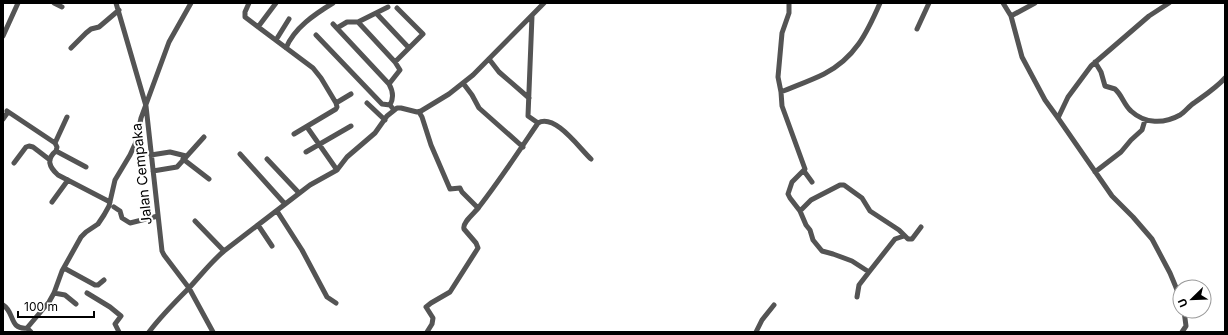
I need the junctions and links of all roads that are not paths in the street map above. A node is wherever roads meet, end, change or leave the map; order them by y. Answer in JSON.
{"nodes":[{"id":1,"x":18,"y":3,"type":"edge"},
{"id":2,"x":54,"y":3,"type":"edge"},
{"id":3,"x":116,"y":3,"type":"edge"},
{"id":4,"x":191,"y":3,"type":"edge"},
{"id":5,"x":249,"y":3,"type":"edge"},
{"id":6,"x":276,"y":3,"type":"edge"},
{"id":7,"x":544,"y":3,"type":"edge"},
{"id":8,"x":789,"y":3,"type":"edge"},
{"id":9,"x":880,"y":3,"type":"edge"},
{"id":10,"x":929,"y":3,"type":"edge"},
{"id":11,"x":1003,"y":3,"type":"edge"},
{"id":12,"x":1036,"y":3,"type":"edge"},
{"id":13,"x":1168,"y":3,"type":"edge"},
{"id":14,"x":329,"y":4,"type":"edge"},
{"id":15,"x":62,"y":7,"type":"dead end"},
{"id":16,"x":388,"y":7,"type":"dead end"},
{"id":17,"x":397,"y":8,"type":"dead end"},
{"id":18,"x":119,"y":10,"type":"junction"},
{"id":19,"x":377,"y":14,"type":"junction"},
{"id":20,"x":532,"y":16,"type":"junction"},
{"id":21,"x":1011,"y":16,"type":"junction"},
{"id":22,"x":289,"y":20,"type":"dead end"},
{"id":23,"x":358,"y":22,"type":"junction"},
{"id":24,"x":258,"y":26,"type":"junction"},
{"id":25,"x":917,"y":29,"type":"dead end"},
{"id":26,"x":316,"y":35,"type":"dead end"},
{"id":27,"x":3,"y":36,"type":"edge"},
{"id":28,"x":276,"y":40,"type":"junction"},
{"id":29,"x":71,"y":48,"type":"dead end"},
{"id":30,"x":286,"y":48,"type":"junction"},
{"id":31,"x":409,"y":48,"type":"junction"},
{"id":32,"x":489,"y":59,"type":"junction"},
{"id":33,"x":395,"y":62,"type":"junction"},
{"id":34,"x":1095,"y":62,"type":"junction"},
{"id":35,"x":1225,"y":78,"type":"edge"},
{"id":36,"x":463,"y":82,"type":"junction"},
{"id":37,"x":389,"y":84,"type":"junction"},
{"id":38,"x":782,"y":92,"type":"junction"},
{"id":39,"x":350,"y":94,"type":"dead end"},
{"id":40,"x":529,"y":98,"type":"junction"},
{"id":41,"x":336,"y":103,"type":"junction"},
{"id":42,"x":367,"y":103,"type":"dead end"},
{"id":43,"x":390,"y":105,"type":"junction"},
{"id":44,"x":146,"y":106,"type":"junction"},
{"id":45,"x":394,"y":110,"type":"junction"},
{"id":46,"x":419,"y":112,"type":"junction"},
{"id":47,"x":67,"y":117,"type":"dead end"},
{"id":48,"x":1058,"y":118,"type":"junction"},
{"id":49,"x":3,"y":119,"type":"edge"},
{"id":50,"x":384,"y":120,"type":"junction"},
{"id":51,"x":1145,"y":120,"type":"junction"},
{"id":52,"x":538,"y":123,"type":"junction"},
{"id":53,"x":351,"y":126,"type":"dead end"},
{"id":54,"x":307,"y":127,"type":"junction"},
{"id":55,"x":294,"y":134,"type":"dead end"},
{"id":56,"x":204,"y":137,"type":"dead end"},
{"id":57,"x":55,"y":142,"type":"junction"},
{"id":58,"x":319,"y":145,"type":"junction"},
{"id":59,"x":523,"y":147,"type":"junction"},
{"id":60,"x":56,"y":151,"type":"junction"},
{"id":61,"x":306,"y":152,"type":"dead end"},
{"id":62,"x":240,"y":154,"type":"dead end"},
{"id":63,"x":151,"y":155,"type":"junction"},
{"id":64,"x":185,"y":158,"type":"junction"},
{"id":65,"x":267,"y":159,"type":"dead end"},
{"id":66,"x":591,"y":159,"type":"dead end"},
{"id":67,"x":50,"y":160,"type":"junction"},
{"id":68,"x":14,"y":163,"type":"dead end"},
{"id":69,"x":86,"y":167,"type":"dead end"},
{"id":70,"x":337,"y":170,"type":"junction"},
{"id":71,"x":153,"y":171,"type":"junction"},
{"id":72,"x":804,"y":171,"type":"junction"},
{"id":73,"x":1095,"y":172,"type":"junction"},
{"id":74,"x":209,"y":179,"type":"dead end"},
{"id":75,"x":68,"y":180,"type":"junction"},
{"id":76,"x":812,"y":182,"type":"dead end"},
{"id":77,"x":299,"y":194,"type":"junction"},
{"id":78,"x":52,"y":202,"type":"dead end"},
{"id":79,"x":110,"y":202,"type":"junction"},
{"id":80,"x":285,"y":204,"type":"junction"},
{"id":81,"x":114,"y":207,"type":"dead end"},
{"id":82,"x":478,"y":208,"type":"junction"},
{"id":83,"x":276,"y":210,"type":"junction"},
{"id":84,"x":800,"y":211,"type":"junction"},
{"id":85,"x":158,"y":216,"type":"junction"},
{"id":86,"x":196,"y":221,"type":"dead end"},
{"id":87,"x":258,"y":225,"type":"junction"},
{"id":88,"x":921,"y":227,"type":"dead end"},
{"id":89,"x":904,"y":236,"type":"junction"},
{"id":90,"x":272,"y":246,"type":"dead end"},
{"id":91,"x":224,"y":251,"type":"junction"},
{"id":92,"x":64,"y":268,"type":"junction"},
{"id":93,"x":869,"y":272,"type":"junction"},
{"id":94,"x":1172,"y":279,"type":"edge"},
{"id":95,"x":104,"y":280,"type":"dead end"},
{"id":96,"x":189,"y":288,"type":"junction"},
{"id":97,"x":54,"y":293,"type":"junction"},
{"id":98,"x":87,"y":293,"type":"dead end"},
{"id":99,"x":857,"y":297,"type":"dead end"},
{"id":100,"x":336,"y":303,"type":"dead end"},
{"id":101,"x":76,"y":304,"type":"dead end"},
{"id":102,"x":774,"y":305,"type":"dead end"},
{"id":103,"x":3,"y":306,"type":"edge"},
{"id":104,"x":1185,"y":319,"type":"edge"},
{"id":105,"x":29,"y":330,"type":"edge"},
{"id":106,"x":119,"y":332,"type":"edge"},
{"id":107,"x":149,"y":332,"type":"edge"},
{"id":108,"x":213,"y":332,"type":"edge"},
{"id":109,"x":427,"y":332,"type":"edge"},
{"id":110,"x":756,"y":332,"type":"edge"},
{"id":111,"x":1182,"y":332,"type":"edge"}],
"edges":[{"from":1,"to":27,"type":"street"},
{"from":2,"to":15,"type":"street"},
{"from":3,"to":18,"type":"street","name":"Jalan Cempaka"},
{"from":4,"to":44,"type":"street"},
{"from":5,"to":24,"type":"street"},
{"from":6,"to":24,"type":"street"},
{"from":7,"to":20,"type":"street"},
{"from":8,"to":38,"type":"street"},
{"from":9,"to":38,"type":"street"},
{"from":10,"to":25,"type":"street"},
{"from":11,"to":21,"type":"street"},
{"from":12,"to":21,"type":"street"},
{"from":13,"to":34,"type":"street"},
{"from":14,"to":30,"type":"street"},
{"from":16,"to":19,"type":"street"},
{"from":17,"to":31,"type":"street"},
{"from":18,"to":29,"type":"street"},
{"from":18,"to":44,"type":"street","name":"Jalan Cempaka"},
{"from":19,"to":23,"type":"street"},
{"from":19,"to":31,"type":"street"},
{"from":20,"to":32,"type":"street"},
{"from":20,"to":40,"type":"street"},
{"from":21,"to":48,"type":"street"},
{"from":22,"to":28,"type":"street"},
{"from":23,"to":33,"type":"street"},
{"from":23,"to":37,"type":"street"},
{"from":24,"to":28,"type":"street"},
{"from":26,"to":43,"type":"street"},
{"from":28,"to":30,"type":"street"},
{"from":30,"to":41,"type":"street"},
{"from":31,"to":33,"type":"street"},
{"from":32,"to":36,"type":"street"},
{"from":32,"to":40,"type":"street"},
{"from":33,"to":37,"type":"street"},
{"from":34,"to":48,"type":"street"},
{"from":34,"to":51,"type":"street"},
{"from":35,"to":51,"type":"street"},
{"from":36,"to":46,"type":"street"},
{"from":36,"to":59,"type":"street"},
{"from":37,"to":43,"type":"street"},
{"from":38,"to":72,"type":"street"},
{"from":39,"to":41,"type":"street"},
{"from":40,"to":52,"type":"street"},
{"from":41,"to":54,"type":"street"},
{"from":42,"to":50,"type":"street"},
{"from":43,"to":45,"type":"street"},
{"from":44,"to":63,"type":"street","name":"Jalan Cempaka"},
{"from":44,"to":79,"type":"street"},
{"from":45,"to":46,"type":"street"},
{"from":45,"to":50,"type":"street"},
{"from":46,"to":82,"type":"street"},
{"from":47,"to":57,"type":"street"},
{"from":48,"to":73,"type":"street"},
{"from":49,"to":57,"type":"street"},
{"from":50,"to":70,"type":"street"},
{"from":51,"to":73,"type":"street"},
{"from":52,"to":59,"type":"street"},
{"from":52,"to":66,"type":"street"},
{"from":53,"to":58,"type":"street"},
{"from":54,"to":55,"type":"street"},
{"from":54,"to":58,"type":"street"},
{"from":56,"to":64,"type":"street"},
{"from":57,"to":60,"type":"street"},
{"from":58,"to":61,"type":"street"},
{"from":58,"to":70,"type":"street"},
{"from":59,"to":82,"type":"street"},
{"from":60,"to":67,"type":"street"},
{"from":60,"to":69,"type":"street"},
{"from":62,"to":80,"type":"street"},
{"from":63,"to":64,"type":"street"},
{"from":63,"to":71,"type":"street","name":"Jalan Cempaka"},
{"from":64,"to":71,"type":"street"},
{"from":64,"to":74,"type":"street"},
{"from":65,"to":77,"type":"street"},
{"from":67,"to":68,"type":"street"},
{"from":67,"to":75,"type":"street"},
{"from":70,"to":77,"type":"street"},
{"from":71,"to":85,"type":"street","name":"Jalan Cempaka"},
{"from":72,"to":76,"type":"street"},
{"from":72,"to":84,"type":"street"},
{"from":73,"to":94,"type":"street"},
{"from":75,"to":78,"type":"street"},
{"from":75,"to":79,"type":"street"},
{"from":77,"to":80,"type":"street"},
{"from":79,"to":92,"type":"street"},
{"from":80,"to":83,"type":"street"},
{"from":81,"to":85,"type":"street"},
{"from":82,"to":109,"type":"street"},
{"from":83,"to":87,"type":"street"},
{"from":83,"to":100,"type":"street"},
{"from":84,"to":89,"type":"street"},
{"from":84,"to":93,"type":"street"},
{"from":85,"to":96,"type":"street","name":"Jalan Cempaka"},
{"from":86,"to":91,"type":"street"},
{"from":87,"to":90,"type":"street"},
{"from":87,"to":91,"type":"street"},
{"from":88,"to":89,"type":"street"},
{"from":89,"to":93,"type":"street"},
{"from":91,"to":96,"type":"street"},
{"from":92,"to":95,"type":"street"},
{"from":92,"to":97,"type":"street"},
{"from":93,"to":99,"type":"street"},
{"from":96,"to":107,"type":"street"},
{"from":96,"to":108,"type":"street","name":"Jalan Cempaka"},
{"from":97,"to":101,"type":"street"},
{"from":97,"to":105,"type":"street"},
{"from":98,"to":106,"type":"street"},
{"from":102,"to":110,"type":"street"},
{"from":103,"to":105,"type":"street"},
{"from":104,"to":111,"type":"street"}]}
